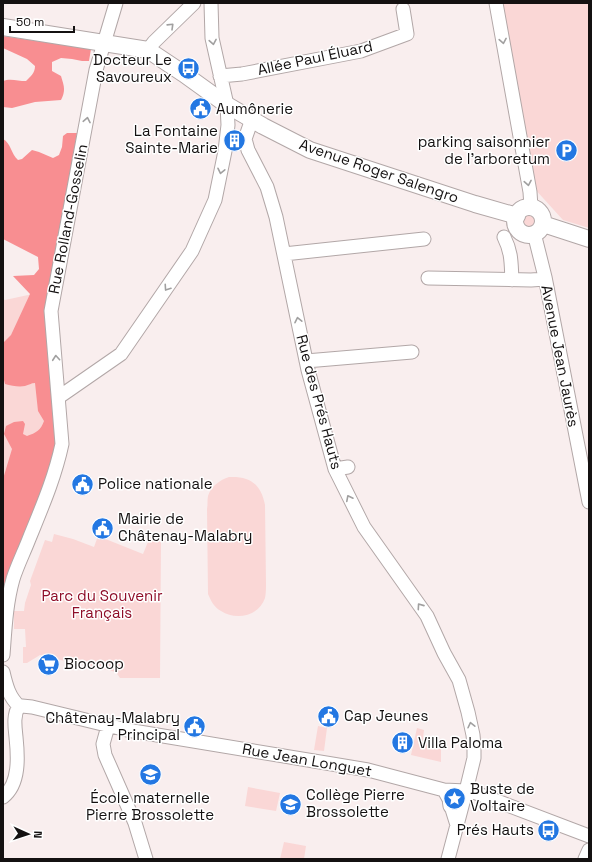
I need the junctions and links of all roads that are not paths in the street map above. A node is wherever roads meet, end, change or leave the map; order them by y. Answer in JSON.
{"nodes":[{"id":1,"x":116,"y":3,"type":"edge"},
{"id":2,"x":194,"y":3,"type":"edge"},
{"id":3,"x":211,"y":3,"type":"edge"},
{"id":4,"x":496,"y":3,"type":"edge"},
{"id":5,"x":403,"y":9,"type":"dead end"},
{"id":6,"x":3,"y":27,"type":"edge"},
{"id":7,"x":105,"y":44,"type":"junction"},
{"id":8,"x":148,"y":50,"type":"junction"},
{"id":9,"x":220,"y":76,"type":"junction"},
{"id":10,"x":227,"y":105,"type":"junction"},
{"id":11,"x":252,"y":119,"type":"junction"},
{"id":12,"x":531,"y":207,"type":"junction"},
{"id":13,"x":516,"y":216,"type":"junction"},
{"id":14,"x":538,"y":229,"type":"junction"},
{"id":15,"x":504,"y":237,"type":"dead end"},
{"id":16,"x":424,"y":239,"type":"dead end"},
{"id":17,"x":589,"y":239,"type":"edge"},
{"id":18,"x":284,"y":254,"type":"junction"},
{"id":19,"x":428,"y":278,"type":"dead end"},
{"id":20,"x":545,"y":279,"type":"junction"},
{"id":21,"x":512,"y":280,"type":"junction"},
{"id":22,"x":412,"y":352,"type":"dead end"},
{"id":23,"x":306,"y":361,"type":"junction"},
{"id":24,"x":59,"y":397,"type":"junction"},
{"id":25,"x":589,"y":502,"type":"edge"},
{"id":26,"x":3,"y":655,"type":"edge"},
{"id":27,"x":3,"y":674,"type":"edge"},
{"id":28,"x":19,"y":706,"type":"junction"},
{"id":29,"x":108,"y":726,"type":"junction"},
{"id":30,"x":444,"y":790,"type":"junction"},
{"id":31,"x":466,"y":791,"type":"junction"},
{"id":32,"x":3,"y":797,"type":"edge"},
{"id":33,"x":457,"y":825,"type":"junction"},
{"id":34,"x":589,"y":836,"type":"edge"},
{"id":35,"x":589,"y":850,"type":"edge"},
{"id":36,"x":146,"y":859,"type":"edge"},
{"id":37,"x":448,"y":859,"type":"edge"},
{"id":38,"x":585,"y":859,"type":"edge"}],
"edges":[{"from":1,"to":7,"type":"street","name":"Rue Rolland-Gosselin"},
{"from":8,"to":2,"type":"street","one_way":true},
{"from":3,"to":9,"type":"street","one_way":true},
{"from":4,"to":12,"type":"street","one_way":true},
{"from":5,"to":9,"type":"street","name":"Allée Paul Éluard"},
{"from":6,"to":7,"type":"main road","name":"Avenue Roger Salengro"},
{"from":7,"to":8,"type":"main road","name":"Avenue Roger Salengro"},
{"from":24,"to":7,"type":"street","name":"Rue Rolland-Gosselin","one_way":true},
{"from":8,"to":10,"type":"main road","name":"Avenue Roger Salengro"},
{"from":9,"to":10,"type":"street"},
{"from":10,"to":11,"type":"main road","name":"Avenue Roger Salengro"},
{"from":10,"to":24,"type":"street","one_way":true},
{"from":11,"to":13,"type":"main road","name":"Avenue Roger Salengro"},
{"from":11,"to":18,"type":"street","name":"Rue des Prés Hauts"},
{"from":12,"to":13,"type":"main road"},
{"from":12,"to":14,"type":"main road"},
{"from":13,"to":14,"type":"main road"},
{"from":14,"to":17,"type":"main road"},
{"from":14,"to":20,"type":"street","name":"Avenue Jean Jaurès"},
{"from":15,"to":21,"type":"street"},
{"from":16,"to":18,"type":"street"},
{"from":23,"to":18,"type":"street","name":"Rue des Prés Hauts","one_way":true},
{"from":19,"to":21,"type":"street"},
{"from":20,"to":21,"type":"street"},
{"from":20,"to":25,"type":"street","name":"Avenue Jean Jaurès"},
{"from":22,"to":23,"type":"street"},
{"from":31,"to":23,"type":"street","name":"Rue des Prés Hauts","one_way":true},
{"from":24,"to":26,"type":"street","name":"Rue Rolland-Gosselin"},
{"from":27,"to":28,"type":"street"},
{"from":28,"to":29,"type":"street","name":"Rue Jean Longuet"},
{"from":28,"to":32,"type":"street"},
{"from":29,"to":30,"type":"street","name":"Rue Jean Longuet"},
{"from":29,"to":36,"type":"street"},
{"from":30,"to":31,"type":"street","name":"Rue Jean Longuet"},
{"from":30,"to":33,"type":"street"},
{"from":31,"to":33,"type":"street","name":"Rue des Prés Hauts"},
{"from":31,"to":34,"type":"street","name":"Rue Jean Longuet"},
{"from":33,"to":37,"type":"street","name":"Rue des Prés Hauts"},
{"from":35,"to":38,"type":"street"}]}
